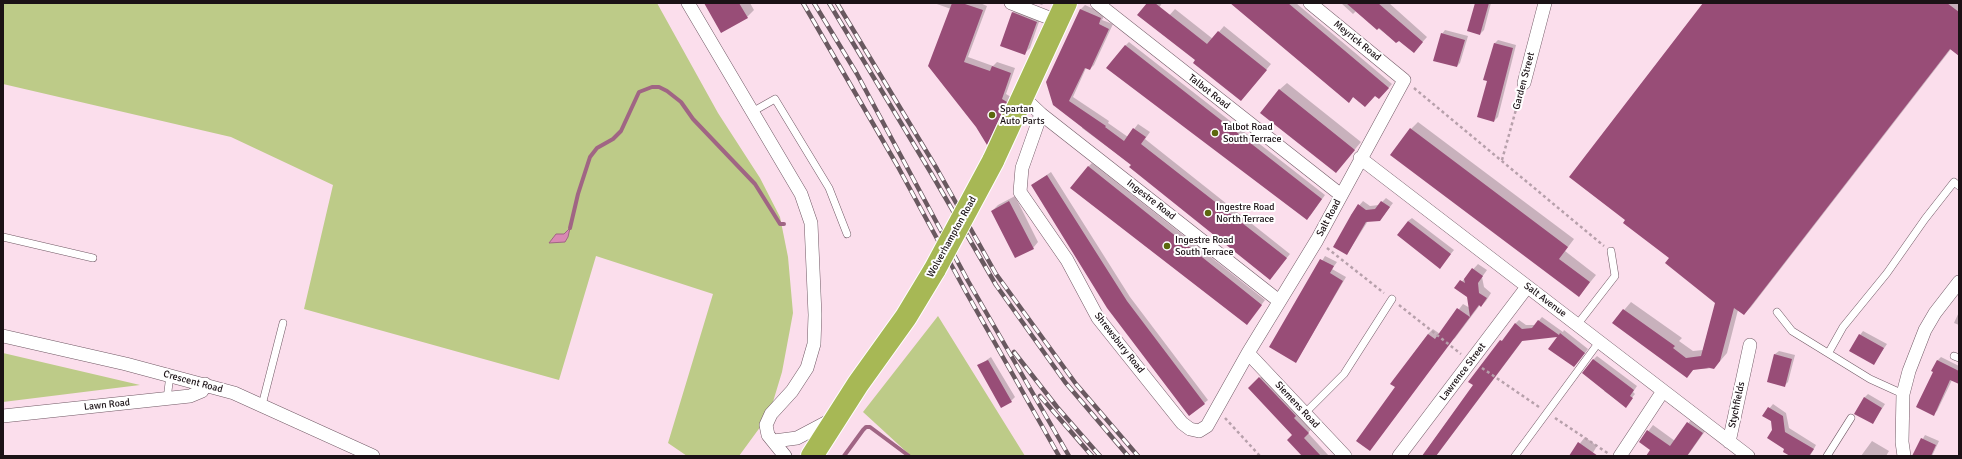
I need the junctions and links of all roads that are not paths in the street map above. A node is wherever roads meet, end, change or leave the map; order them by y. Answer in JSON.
{"nodes":[{"id":1,"x":688,"y":3,"type":"edge"},
{"id":2,"x":1012,"y":3,"type":"edge"},
{"id":3,"x":1097,"y":3,"type":"edge"},
{"id":4,"x":1310,"y":3,"type":"edge"},
{"id":5,"x":1545,"y":3,"type":"edge"},
{"id":6,"x":1062,"y":12,"type":"edge"},
{"id":7,"x":1404,"y":80,"type":"joint"},
{"id":8,"x":1524,"y":83,"type":"road end"},
{"id":9,"x":1023,"y":97,"type":"junction"},
{"id":10,"x":752,"y":112,"type":"junction"},
{"id":11,"x":1041,"y":114,"type":"junction"},
{"id":12,"x":1360,"y":158,"type":"junction"},
{"id":13,"x":1959,"y":186,"type":"edge"},
{"id":14,"x":1341,"y":195,"type":"junction"},
{"id":15,"x":848,"y":234,"type":"dead end"},
{"id":16,"x":3,"y":237,"type":"edge"},
{"id":17,"x":1611,"y":251,"type":"road end"},
{"id":18,"x":93,"y":258,"type":"dead end"},
{"id":19,"x":1959,"y":282,"type":"edge"},
{"id":20,"x":1527,"y":287,"type":"junction"},
{"id":21,"x":1392,"y":299,"type":"dead end"},
{"id":22,"x":1279,"y":302,"type":"junction"},
{"id":23,"x":1776,"y":312,"type":"dead end"},
{"id":24,"x":283,"y":323,"type":"dead end"},
{"id":25,"x":1577,"y":325,"type":"junction"},
{"id":26,"x":3,"y":336,"type":"edge"},
{"id":27,"x":1599,"y":342,"type":"junction"},
{"id":28,"x":1750,"y":345,"type":"dead end"},
{"id":29,"x":1829,"y":352,"type":"junction"},
{"id":30,"x":1248,"y":353,"type":"junction"},
{"id":31,"x":170,"y":375,"type":"junction"},
{"id":32,"x":205,"y":384,"type":"junction"},
{"id":33,"x":1663,"y":391,"type":"junction"},
{"id":34,"x":1903,"y":394,"type":"junction"},
{"id":35,"x":167,"y":399,"type":"junction"},
{"id":36,"x":262,"y":405,"type":"junction"},
{"id":37,"x":1305,"y":413,"type":"junction"},
{"id":38,"x":3,"y":416,"type":"edge"},
{"id":39,"x":836,"y":418,"type":"junction"},
{"id":40,"x":1851,"y":418,"type":"dead end"},
{"id":41,"x":774,"y":441,"type":"junction"},
{"id":42,"x":1729,"y":442,"type":"junction"},
{"id":43,"x":373,"y":456,"type":"edge"},
{"id":44,"x":785,"y":456,"type":"edge"},
{"id":45,"x":812,"y":456,"type":"edge"},
{"id":46,"x":1345,"y":456,"type":"edge"},
{"id":47,"x":1399,"y":456,"type":"edge"},
{"id":48,"x":1515,"y":456,"type":"edge"},
{"id":49,"x":1620,"y":456,"type":"edge"},
{"id":50,"x":1748,"y":456,"type":"edge"},
{"id":51,"x":1827,"y":456,"type":"edge"},
{"id":52,"x":1904,"y":456,"type":"edge"}],
"edges":[{"from":1,"to":10,"type":"street"},
{"from":2,"to":6,"type":"street"},
{"from":3,"to":14,"type":"street","name":"Talbot Road"},
{"from":4,"to":7,"type":"street","name":"Meyrick Road"},
{"from":5,"to":8,"type":"street","name":"Garden Street"},
{"from":6,"to":9,"type":"highway","name":"Wolverhampton Road"},
{"from":7,"to":12,"type":"street","name":"Salt Road"},
{"from":9,"to":11,"type":"street","name":"Ingestre Road"},
{"from":9,"to":39,"type":"highway","name":"Wolverhampton Road","bridge":true},
{"from":10,"to":15,"type":"lane"},
{"from":10,"to":41,"type":"street"},
{"from":11,"to":22,"type":"street","name":"Ingestre Road"},
{"from":11,"to":30,"type":"street","name":"Shrewsbury Road"},
{"from":12,"to":14,"type":"street","name":"Salt Road"},
{"from":12,"to":20,"type":"street","name":"Salt Avenue"},
{"from":13,"to":29,"type":"lane"},
{"from":14,"to":22,"type":"street","name":"Salt Road"},
{"from":16,"to":18,"type":"lane"},
{"from":17,"to":25,"type":"lane"},
{"from":19,"to":34,"type":"street"},
{"from":20,"to":25,"type":"street","name":"Salt Avenue"},
{"from":20,"to":47,"type":"street","name":"Lawrence Street"},
{"from":21,"to":37,"type":"lane"},
{"from":22,"to":30,"type":"street","name":"Salt Road"},
{"from":23,"to":29,"type":"lane"},
{"from":24,"to":36,"type":"lane"},
{"from":25,"to":27,"type":"street","name":"Salt Avenue"},
{"from":26,"to":31,"type":"street","name":"Crescent Road"},
{"from":27,"to":33,"type":"street","name":"Salt Avenue"},
{"from":27,"to":48,"type":"lane"},
{"from":28,"to":42,"type":"street","name":"Stychfields"},
{"from":29,"to":34,"type":"lane"},
{"from":30,"to":37,"type":"street","name":"Siemens Road"},
{"from":31,"to":32,"type":"street","name":"Crescent Road"},
{"from":31,"to":35,"type":"lane"},
{"from":32,"to":35,"type":"street","name":"Lawn Road"},
{"from":32,"to":36,"type":"street","name":"Crescent Road"},
{"from":33,"to":42,"type":"street","name":"Salt Avenue"},
{"from":33,"to":49,"type":"street"},
{"from":34,"to":52,"type":"street"},
{"from":35,"to":38,"type":"street","name":"Lawn Road"},
{"from":36,"to":43,"type":"street","name":"Crescent Road"},
{"from":37,"to":46,"type":"street","name":"Siemens Road"},
{"from":39,"to":41,"type":"street"},
{"from":39,"to":45,"type":"highway","name":"Wolverhampton Road"},
{"from":40,"to":51,"type":"lane"},
{"from":41,"to":44,"type":"street"},
{"from":42,"to":50,"type":"street","name":"Stychfields"}]}
